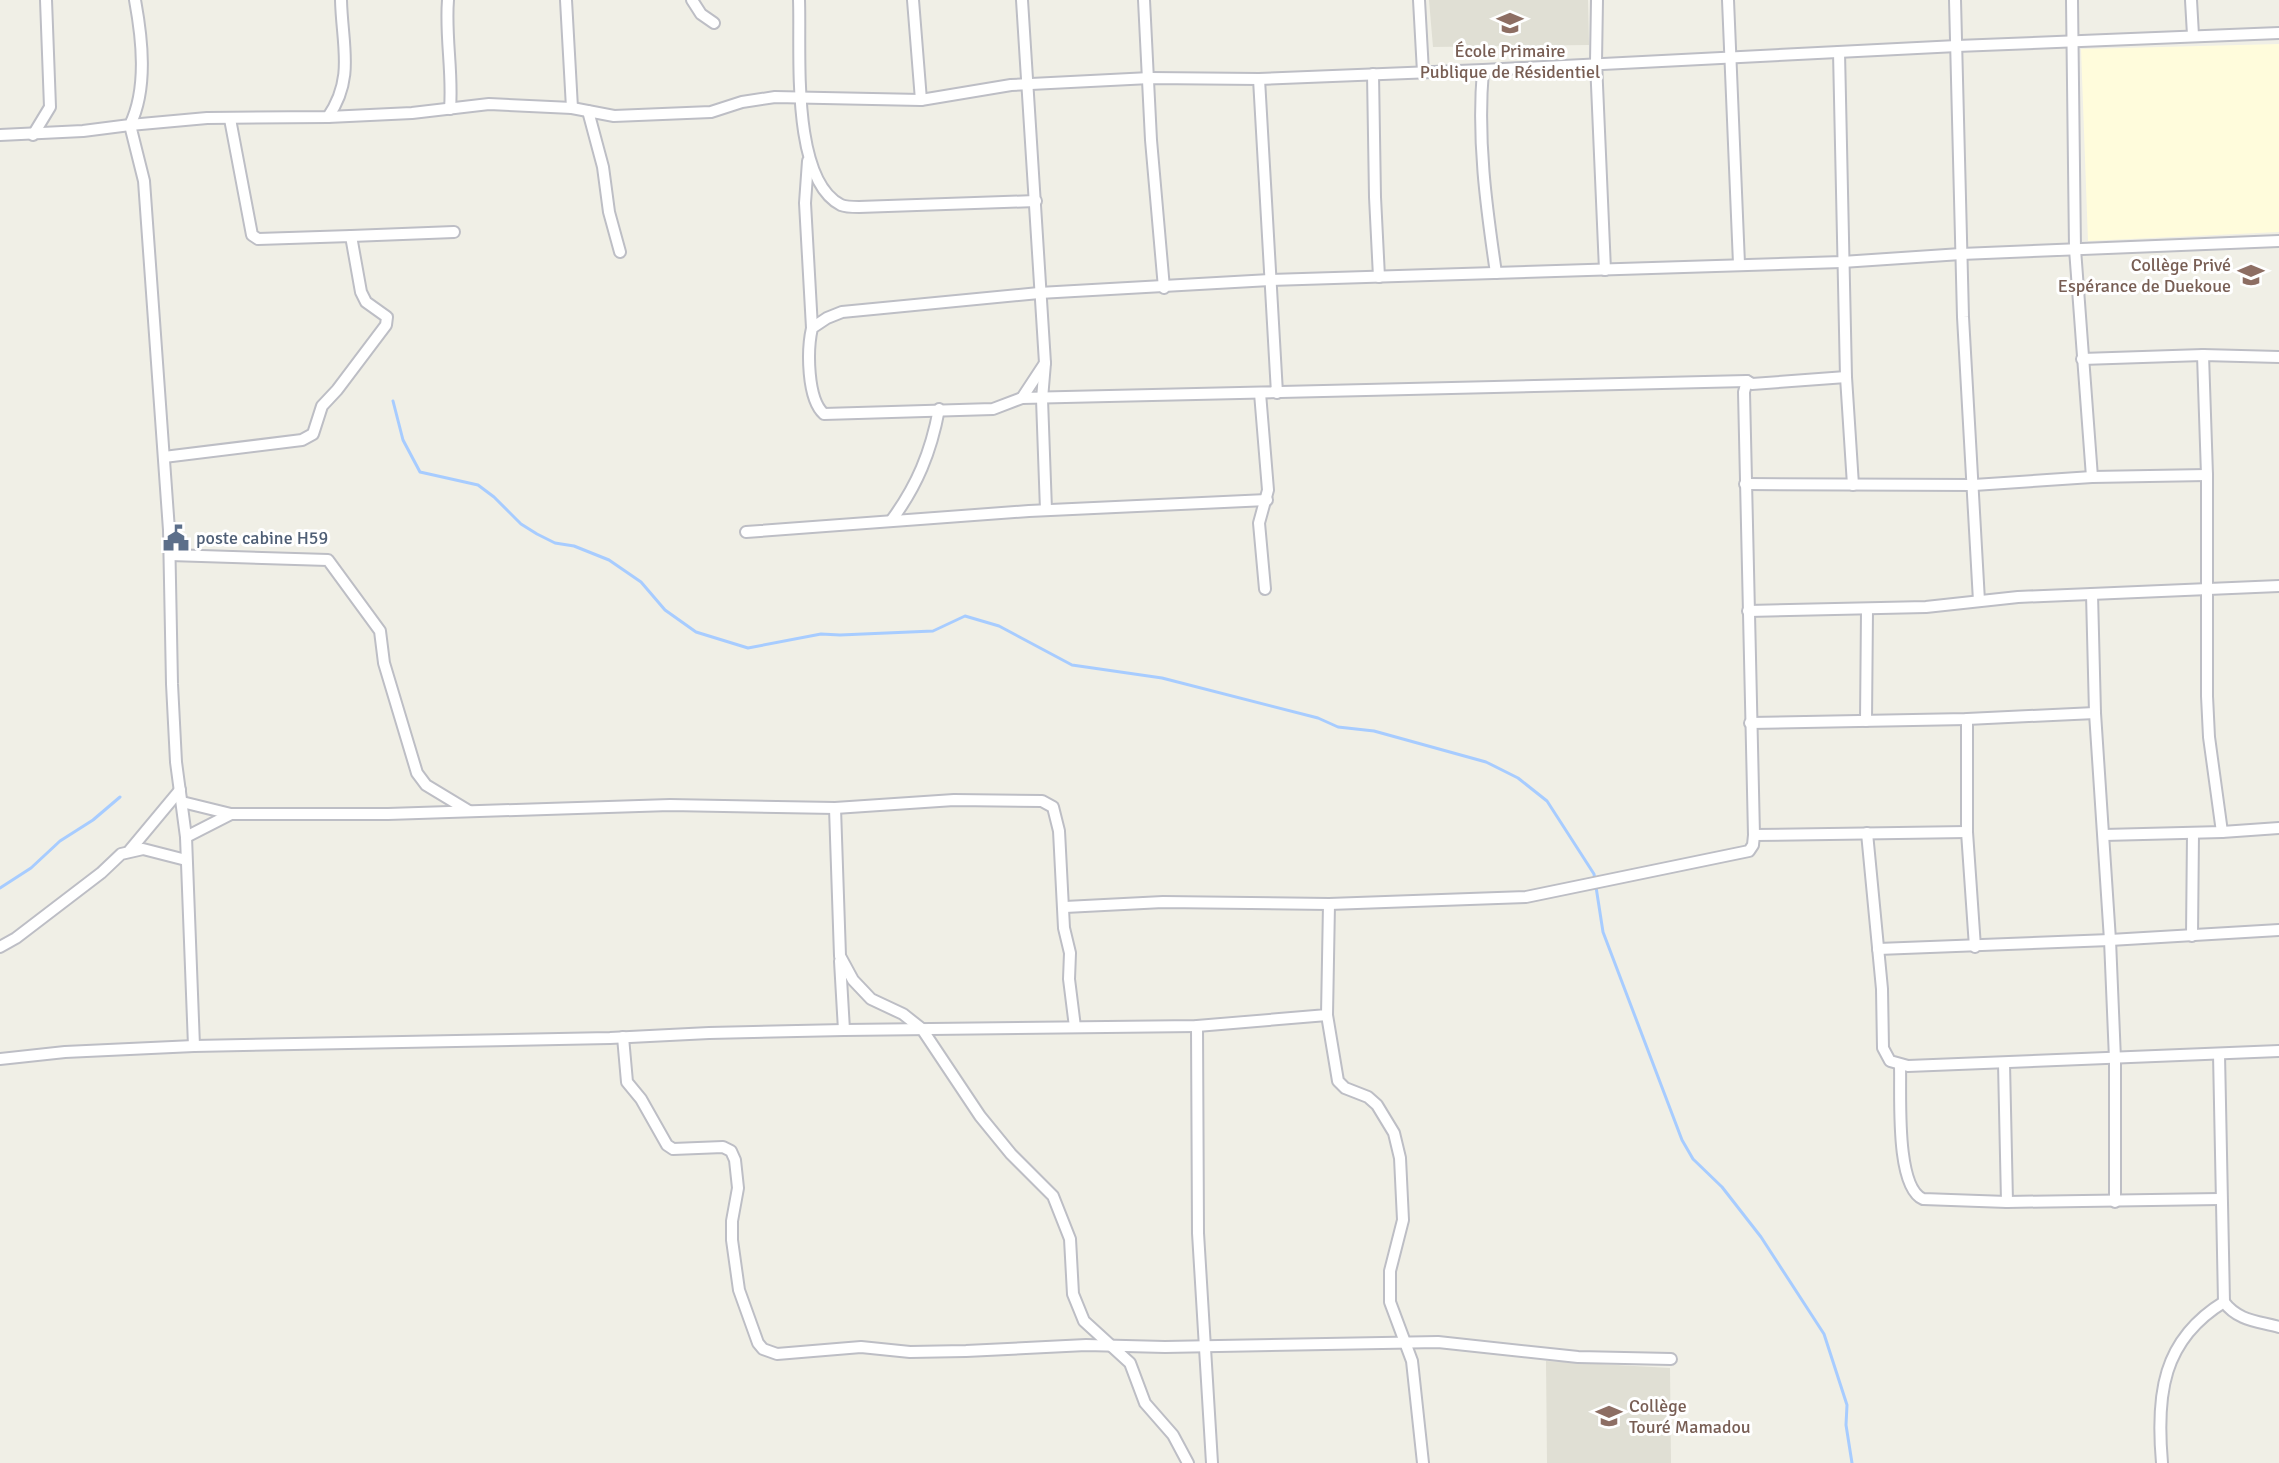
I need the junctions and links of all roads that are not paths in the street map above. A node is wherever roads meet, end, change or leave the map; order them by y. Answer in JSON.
{"nodes":[{"id":1,"x":46,"y":0,"type":"edge"},
{"id":2,"x":135,"y":0,"type":"edge"},
{"id":3,"x":341,"y":0,"type":"edge"},
{"id":4,"x":448,"y":0,"type":"edge"},
{"id":5,"x":566,"y":0,"type":"edge"},
{"id":6,"x":692,"y":0,"type":"edge"},
{"id":7,"x":799,"y":0,"type":"edge"},
{"id":8,"x":913,"y":0,"type":"edge"},
{"id":9,"x":1022,"y":0,"type":"edge"},
{"id":10,"x":1144,"y":0,"type":"edge"},
{"id":11,"x":1419,"y":0,"type":"edge"},
{"id":12,"x":1597,"y":0,"type":"edge"},
{"id":13,"x":1728,"y":0,"type":"edge"},
{"id":14,"x":1955,"y":0,"type":"edge"},
{"id":15,"x":2072,"y":0,"type":"edge"},
{"id":16,"x":2191,"y":0,"type":"edge"},
{"id":17,"x":714,"y":23,"type":"dead end"},
{"id":18,"x":2279,"y":33,"type":"edge"},
{"id":19,"x":2193,"y":35,"type":"junction"},
{"id":20,"x":2073,"y":41,"type":"junction"},
{"id":21,"x":1957,"y":46,"type":"junction"},
{"id":22,"x":1839,"y":52,"type":"junction"},
{"id":23,"x":1732,"y":57,"type":"junction"},
{"id":24,"x":1596,"y":63,"type":"junction"},
{"id":25,"x":1484,"y":70,"type":"junction"},
{"id":26,"x":1423,"y":72,"type":"junction"},
{"id":27,"x":1373,"y":74,"type":"junction"},
{"id":28,"x":1150,"y":78,"type":"junction"},
{"id":29,"x":1259,"y":79,"type":"junction"},
{"id":30,"x":1027,"y":85,"type":"junction"},
{"id":31,"x":801,"y":96,"type":"junction"},
{"id":32,"x":921,"y":100,"type":"junction"},
{"id":33,"x":572,"y":108,"type":"junction"},
{"id":34,"x":450,"y":109,"type":"junction"},
{"id":35,"x":588,"y":111,"type":"junction"},
{"id":36,"x":328,"y":117,"type":"junction"},
{"id":37,"x":230,"y":119,"type":"junction"},
{"id":38,"x":130,"y":124,"type":"junction"},
{"id":39,"x":0,"y":135,"type":"edge"},
{"id":40,"x":33,"y":135,"type":"junction"},
{"id":41,"x":808,"y":160,"type":"junction"},
{"id":42,"x":1036,"y":201,"type":"junction"},
{"id":43,"x":454,"y":232,"type":"dead end"},
{"id":44,"x":351,"y":236,"type":"junction"},
{"id":45,"x":2279,"y":241,"type":"edge"},
{"id":46,"x":2075,"y":249,"type":"junction"},
{"id":47,"x":620,"y":252,"type":"dead end"},
{"id":48,"x":1961,"y":254,"type":"junction"},
{"id":49,"x":1842,"y":262,"type":"junction"},
{"id":50,"x":1739,"y":264,"type":"junction"},
{"id":51,"x":1605,"y":270,"type":"junction"},
{"id":52,"x":1496,"y":273,"type":"junction"},
{"id":53,"x":1379,"y":277,"type":"junction"},
{"id":54,"x":1270,"y":280,"type":"junction"},
{"id":55,"x":1164,"y":288,"type":"junction"},
{"id":56,"x":1039,"y":293,"type":"junction"},
{"id":57,"x":812,"y":328,"type":"junction"},
{"id":58,"x":2203,"y":355,"type":"junction"},
{"id":59,"x":2279,"y":357,"type":"edge"},
{"id":60,"x":2082,"y":359,"type":"junction"},
{"id":61,"x":1045,"y":363,"type":"junction"},
{"id":62,"x":1846,"y":376,"type":"junction"},
{"id":63,"x":1747,"y":381,"type":"junction"},
{"id":64,"x":1260,"y":393,"type":"junction"},
{"id":65,"x":1277,"y":393,"type":"junction"},
{"id":66,"x":1022,"y":398,"type":"junction"},
{"id":67,"x":1042,"y":399,"type":"junction"},
{"id":68,"x":939,"y":410,"type":"junction"},
{"id":69,"x":164,"y":457,"type":"junction"},
{"id":70,"x":2207,"y":475,"type":"junction"},
{"id":71,"x":2092,"y":477,"type":"junction"},
{"id":72,"x":1745,"y":484,"type":"junction"},
{"id":73,"x":1853,"y":485,"type":"junction"},
{"id":74,"x":1974,"y":485,"type":"junction"},
{"id":75,"x":1267,"y":500,"type":"junction"},
{"id":76,"x":1046,"y":510,"type":"junction"},
{"id":77,"x":891,"y":521,"type":"junction"},
{"id":78,"x":746,"y":532,"type":"dead end"},
{"id":79,"x":170,"y":555,"type":"junction"},
{"id":80,"x":2279,"y":586,"type":"edge"},
{"id":81,"x":1265,"y":589,"type":"dead end"},
{"id":82,"x":2206,"y":591,"type":"junction"},
{"id":83,"x":2092,"y":594,"type":"junction"},
{"id":84,"x":1978,"y":601,"type":"junction"},
{"id":85,"x":1868,"y":610,"type":"junction"},
{"id":86,"x":1748,"y":611,"type":"junction"},
{"id":87,"x":2095,"y":713,"type":"junction"},
{"id":88,"x":1966,"y":719,"type":"junction"},
{"id":89,"x":1866,"y":721,"type":"junction"},
{"id":90,"x":1750,"y":723,"type":"junction"},
{"id":91,"x":180,"y":790,"type":"junction"},
{"id":92,"x":182,"y":802,"type":"junction"},
{"id":93,"x":835,"y":808,"type":"junction"},
{"id":94,"x":469,"y":811,"type":"junction"},
{"id":95,"x":231,"y":814,"type":"junction"},
{"id":96,"x":2279,"y":828,"type":"edge"},
{"id":97,"x":1967,"y":831,"type":"junction"},
{"id":98,"x":2222,"y":832,"type":"junction"},
{"id":99,"x":1867,"y":833,"type":"junction"},
{"id":100,"x":2193,"y":833,"type":"junction"},
{"id":101,"x":1754,"y":835,"type":"junction"},
{"id":102,"x":2104,"y":835,"type":"junction"},
{"id":103,"x":186,"y":837,"type":"junction"},
{"id":104,"x":130,"y":850,"type":"junction"},
{"id":105,"x":186,"y":860,"type":"junction"},
{"id":106,"x":1329,"y":904,"type":"junction"},
{"id":107,"x":1065,"y":907,"type":"junction"},
{"id":108,"x":2279,"y":930,"type":"edge"},
{"id":109,"x":2192,"y":936,"type":"junction"},
{"id":110,"x":2110,"y":940,"type":"junction"},
{"id":111,"x":0,"y":947,"type":"edge"},
{"id":112,"x":1975,"y":947,"type":"junction"},
{"id":113,"x":1878,"y":949,"type":"junction"},
{"id":114,"x":840,"y":956,"type":"junction"},
{"id":115,"x":1327,"y":1015,"type":"junction"},
{"id":116,"x":1197,"y":1026,"type":"junction"},
{"id":117,"x":1075,"y":1027,"type":"junction"},
{"id":118,"x":922,"y":1029,"type":"junction"},
{"id":119,"x":844,"y":1030,"type":"junction"},
{"id":120,"x":623,"y":1037,"type":"junction"},
{"id":121,"x":194,"y":1046,"type":"junction"},
{"id":122,"x":2279,"y":1051,"type":"edge"},
{"id":123,"x":2219,"y":1054,"type":"junction"},
{"id":124,"x":0,"y":1059,"type":"edge"},
{"id":125,"x":2115,"y":1059,"type":"junction"},
{"id":126,"x":2004,"y":1063,"type":"junction"},
{"id":127,"x":1900,"y":1066,"type":"junction"},
{"id":128,"x":2220,"y":1199,"type":"junction"},
{"id":129,"x":2007,"y":1202,"type":"junction"},
{"id":130,"x":2115,"y":1202,"type":"junction"},
{"id":131,"x":2224,"y":1302,"type":"junction"},
{"id":132,"x":2279,"y":1327,"type":"edge"},
{"id":133,"x":1406,"y":1342,"type":"junction"},
{"id":134,"x":1111,"y":1346,"type":"junction"},
{"id":135,"x":1205,"y":1346,"type":"junction"},
{"id":136,"x":1671,"y":1359,"type":"dead end"},
{"id":137,"x":1188,"y":1463,"type":"edge"},
{"id":138,"x":1212,"y":1463,"type":"edge"},
{"id":139,"x":1424,"y":1463,"type":"edge"},
{"id":140,"x":2162,"y":1463,"type":"edge"}],
"edges":[{"from":1,"to":40,"type":"street"},
{"from":2,"to":38,"type":"street"},
{"from":3,"to":36,"type":"street"},
{"from":4,"to":34,"type":"street"},
{"from":5,"to":33,"type":"street"},
{"from":6,"to":17,"type":"street"},
{"from":7,"to":31,"type":"street"},
{"from":8,"to":32,"type":"street"},
{"from":9,"to":30,"type":"street"},
{"from":10,"to":28,"type":"street"},
{"from":11,"to":26,"type":"street"},
{"from":12,"to":24,"type":"street"},
{"from":13,"to":23,"type":"street"},
{"from":14,"to":21,"type":"street"},
{"from":15,"to":20,"type":"street"},
{"from":16,"to":19,"type":"street"},
{"from":18,"to":19,"type":"street"},
{"from":19,"to":20,"type":"street"},
{"from":20,"to":21,"type":"street"},
{"from":20,"to":46,"type":"street"},
{"from":21,"to":22,"type":"street"},
{"from":21,"to":48,"type":"street"},
{"from":22,"to":23,"type":"street"},
{"from":22,"to":49,"type":"street"},
{"from":23,"to":24,"type":"street"},
{"from":23,"to":50,"type":"street"},
{"from":24,"to":25,"type":"street"},
{"from":24,"to":51,"type":"street"},
{"from":25,"to":26,"type":"street"},
{"from":25,"to":52,"type":"street"},
{"from":26,"to":27,"type":"street"},
{"from":27,"to":29,"type":"street"},
{"from":27,"to":53,"type":"street"},
{"from":28,"to":29,"type":"street"},
{"from":28,"to":30,"type":"street"},
{"from":28,"to":55,"type":"street"},
{"from":29,"to":54,"type":"street"},
{"from":30,"to":32,"type":"street"},
{"from":30,"to":42,"type":"street"},
{"from":31,"to":32,"type":"street"},
{"from":31,"to":35,"type":"street"},
{"from":31,"to":41,"type":"street"},
{"from":33,"to":34,"type":"street"},
{"from":33,"to":35,"type":"street"},
{"from":34,"to":36,"type":"street"},
{"from":35,"to":47,"type":"street"},
{"from":36,"to":37,"type":"street"},
{"from":37,"to":38,"type":"street"},
{"from":37,"to":44,"type":"street"},
{"from":38,"to":40,"type":"street"},
{"from":38,"to":69,"type":"street"},
{"from":39,"to":40,"type":"street"},
{"from":41,"to":42,"type":"street"},
{"from":41,"to":57,"type":"street"},
{"from":42,"to":56,"type":"street"},
{"from":43,"to":44,"type":"street"},
{"from":44,"to":69,"type":"street"},
{"from":45,"to":46,"type":"street"},
{"from":46,"to":48,"type":"street"},
{"from":46,"to":60,"type":"street"},
{"from":48,"to":49,"type":"street"},
{"from":48,"to":74,"type":"street"},
{"from":49,"to":50,"type":"street"},
{"from":49,"to":62,"type":"street"},
{"from":50,"to":51,"type":"street"},
{"from":51,"to":52,"type":"street"},
{"from":52,"to":53,"type":"street"},
{"from":53,"to":54,"type":"street"},
{"from":54,"to":55,"type":"street"},
{"from":54,"to":65,"type":"street"},
{"from":55,"to":56,"type":"street"},
{"from":56,"to":57,"type":"street"},
{"from":56,"to":61,"type":"street"},
{"from":57,"to":68,"type":"street"},
{"from":58,"to":59,"type":"street"},
{"from":58,"to":60,"type":"street"},
{"from":58,"to":70,"type":"street"},
{"from":60,"to":71,"type":"street"},
{"from":61,"to":66,"type":"street"},
{"from":61,"to":67,"type":"street"},
{"from":62,"to":63,"type":"street"},
{"from":62,"to":73,"type":"street"},
{"from":63,"to":65,"type":"street"},
{"from":63,"to":72,"type":"street"},
{"from":64,"to":65,"type":"street"},
{"from":64,"to":67,"type":"street"},
{"from":64,"to":75,"type":"street"},
{"from":66,"to":67,"type":"street"},
{"from":66,"to":68,"type":"street"},
{"from":67,"to":76,"type":"street"},
{"from":68,"to":77,"type":"street"},
{"from":69,"to":79,"type":"street"},
{"from":70,"to":71,"type":"street"},
{"from":70,"to":82,"type":"street"},
{"from":71,"to":74,"type":"street"},
{"from":72,"to":73,"type":"street"},
{"from":72,"to":86,"type":"street"},
{"from":73,"to":74,"type":"street"},
{"from":74,"to":84,"type":"street"},
{"from":75,"to":76,"type":"street"},
{"from":75,"to":81,"type":"street"},
{"from":76,"to":77,"type":"street"},
{"from":77,"to":78,"type":"street"},
{"from":79,"to":91,"type":"street"},
{"from":79,"to":94,"type":"street"},
{"from":80,"to":82,"type":"street"},
{"from":82,"to":83,"type":"street"},
{"from":82,"to":98,"type":"street"},
{"from":83,"to":84,"type":"street"},
{"from":83,"to":87,"type":"street"},
{"from":84,"to":85,"type":"street"},
{"from":85,"to":86,"type":"street"},
{"from":85,"to":89,"type":"street"},
{"from":86,"to":90,"type":"street"},
{"from":87,"to":88,"type":"street"},
{"from":87,"to":102,"type":"street"},
{"from":88,"to":89,"type":"street"},
{"from":88,"to":97,"type":"street"},
{"from":89,"to":90,"type":"street"},
{"from":90,"to":101,"type":"street"},
{"from":91,"to":92,"type":"street"},
{"from":91,"to":104,"type":"street"},
{"from":92,"to":95,"type":"street"},
{"from":92,"to":103,"type":"street"},
{"from":93,"to":94,"type":"street"},
{"from":93,"to":107,"type":"street"},
{"from":93,"to":114,"type":"street"},
{"from":94,"to":95,"type":"street"},
{"from":95,"to":103,"type":"street"},
{"from":96,"to":98,"type":"street"},
{"from":97,"to":99,"type":"street"},
{"from":97,"to":112,"type":"street"},
{"from":98,"to":100,"type":"street"},
{"from":99,"to":101,"type":"street"},
{"from":99,"to":113,"type":"street"},
{"from":100,"to":102,"type":"street"},
{"from":100,"to":109,"type":"street"},
{"from":101,"to":106,"type":"street"},
{"from":102,"to":110,"type":"street"},
{"from":103,"to":105,"type":"street"},
{"from":104,"to":105,"type":"street"},
{"from":104,"to":111,"type":"street"},
{"from":105,"to":121,"type":"street"},
{"from":106,"to":107,"type":"street"},
{"from":106,"to":115,"type":"street"},
{"from":107,"to":117,"type":"street"},
{"from":108,"to":109,"type":"street"},
{"from":109,"to":110,"type":"street"},
{"from":110,"to":112,"type":"street"},
{"from":110,"to":125,"type":"street"},
{"from":112,"to":113,"type":"street"},
{"from":113,"to":127,"type":"street"},
{"from":114,"to":118,"type":"street"},
{"from":114,"to":119,"type":"street"},
{"from":115,"to":116,"type":"street"},
{"from":115,"to":133,"type":"street"},
{"from":116,"to":117,"type":"street"},
{"from":116,"to":135,"type":"street"},
{"from":117,"to":118,"type":"street"},
{"from":118,"to":119,"type":"street"},
{"from":118,"to":134,"type":"street"},
{"from":119,"to":120,"type":"street"},
{"from":120,"to":121,"type":"street"},
{"from":120,"to":134,"type":"street"},
{"from":121,"to":124,"type":"street"},
{"from":122,"to":123,"type":"street"},
{"from":123,"to":125,"type":"street"},
{"from":123,"to":128,"type":"street"},
{"from":125,"to":126,"type":"street"},
{"from":125,"to":130,"type":"street"},
{"from":126,"to":127,"type":"street"},
{"from":126,"to":129,"type":"street"},
{"from":127,"to":129,"type":"street"},
{"from":128,"to":130,"type":"street"},
{"from":128,"to":131,"type":"street"},
{"from":129,"to":130,"type":"street"},
{"from":131,"to":132,"type":"street"},
{"from":131,"to":140,"type":"street"},
{"from":133,"to":135,"type":"street"},
{"from":133,"to":136,"type":"street"},
{"from":133,"to":139,"type":"street"},
{"from":134,"to":135,"type":"street"},
{"from":134,"to":137,"type":"street"},
{"from":135,"to":138,"type":"street"}]}
